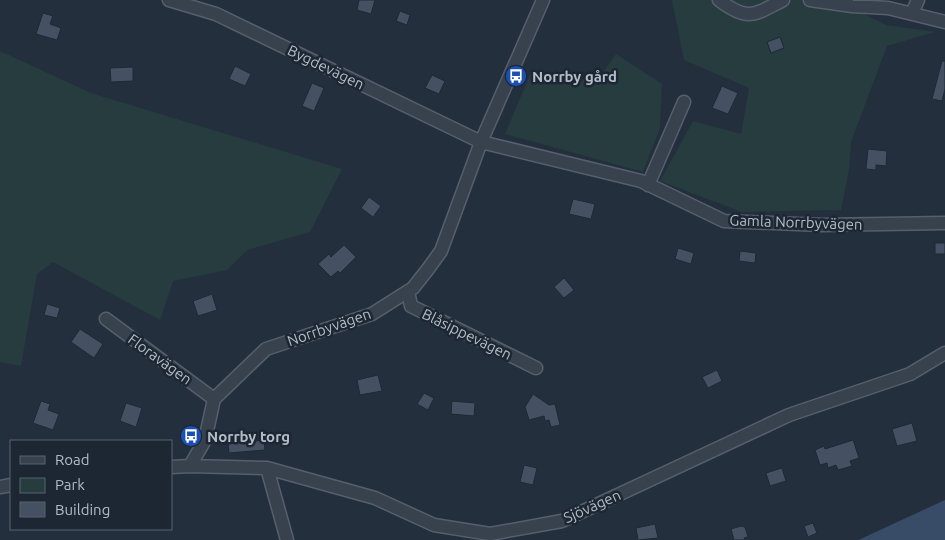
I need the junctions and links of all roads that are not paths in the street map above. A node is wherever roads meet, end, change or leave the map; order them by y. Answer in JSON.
{"nodes":[{"id":1,"x":169,"y":0,"type":"edge"},
{"id":2,"x":543,"y":0,"type":"edge"},
{"id":3,"x":719,"y":0,"type":"edge"},
{"id":4,"x":783,"y":0,"type":"edge"},
{"id":5,"x":810,"y":0,"type":"edge"},
{"id":6,"x":918,"y":0,"type":"edge"},
{"id":7,"x":912,"y":13,"type":"junction"},
{"id":8,"x":945,"y":22,"type":"edge"},
{"id":9,"x":684,"y":102,"type":"dead end"},
{"id":10,"x":481,"y":142,"type":"junction"},
{"id":11,"x":648,"y":185,"type":"junction"},
{"id":12,"x":945,"y":223,"type":"edge"},
{"id":13,"x":408,"y":291,"type":"junction"},
{"id":14,"x":106,"y":319,"type":"dead end"},
{"id":15,"x":945,"y":353,"type":"edge"},
{"id":16,"x":536,"y":368,"type":"dead end"},
{"id":17,"x":214,"y":399,"type":"junction"},
{"id":18,"x":190,"y":466,"type":"junction"},
{"id":19,"x":172,"y":467,"type":"edge"},
{"id":20,"x":267,"y":468,"type":"junction"},
{"id":21,"x":511,"y":535,"type":"edge"},
{"id":22,"x":287,"y":540,"type":"edge"}],
"edges":[{"from":1,"to":10,"type":"street","name":"Bygdevägen"},
{"from":2,"to":10,"type":"street","name":"Norrbyvägen"},
{"from":3,"to":4,"type":"street"},
{"from":5,"to":7,"type":"street"},
{"from":6,"to":7,"type":"street"},
{"from":7,"to":8,"type":"street"},
{"from":9,"to":11,"type":"street"},
{"from":10,"to":11,"type":"street","name":"Gamla Norrbyvägen"},
{"from":10,"to":13,"type":"street","name":"Norrbyvägen"},
{"from":11,"to":12,"type":"street","name":"Gamla Norrbyvägen"},
{"from":13,"to":16,"type":"street","name":"Blåsippevägen"},
{"from":13,"to":17,"type":"street","name":"Norrbyvägen"},
{"from":14,"to":17,"type":"street","name":"Floravägen"},
{"from":15,"to":21,"type":"street","name":"Sjövägen"},
{"from":17,"to":18,"type":"street"},
{"from":18,"to":19,"type":"street"},
{"from":18,"to":20,"type":"street","name":"Sjövägen"},
{"from":20,"to":21,"type":"street","name":"Sjövägen"},
{"from":20,"to":22,"type":"street"}]}
